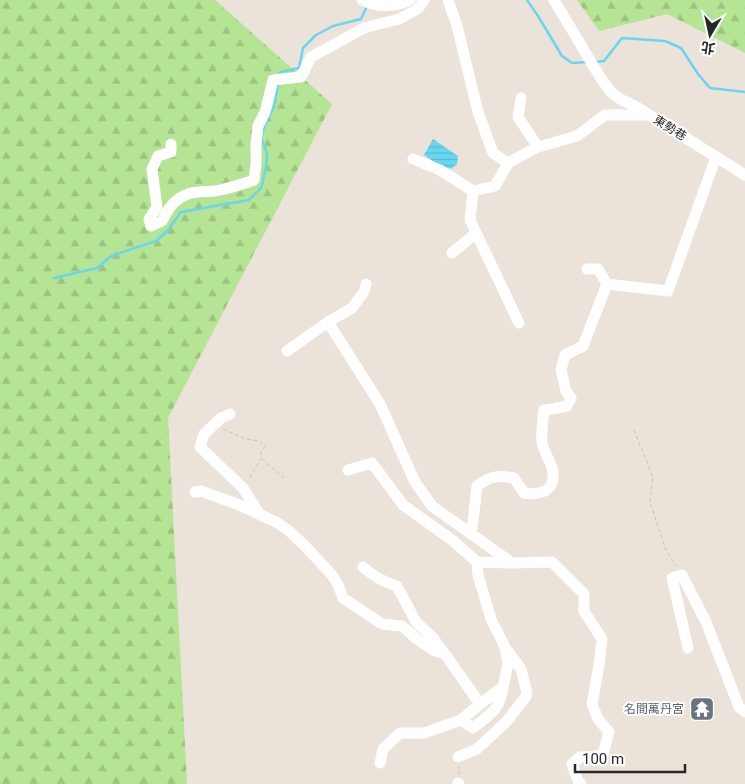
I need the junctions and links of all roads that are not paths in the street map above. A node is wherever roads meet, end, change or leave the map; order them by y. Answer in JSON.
{"nodes":[{"id":1,"x":410,"y":0,"type":"edge"},
{"id":2,"x":424,"y":0,"type":"edge"},
{"id":3,"x":448,"y":0,"type":"edge"},
{"id":4,"x":554,"y":0,"type":"edge"},
{"id":5,"x":368,"y":2,"type":"edge"},
{"id":6,"x":521,"y":98,"type":"dead end"},
{"id":7,"x":649,"y":115,"type":"junction"},
{"id":8,"x":171,"y":144,"type":"dead end"},
{"id":9,"x":538,"y":147,"type":"junction"},
{"id":10,"x":716,"y":156,"type":"junction"},
{"id":11,"x":413,"y":159,"type":"dead end"},
{"id":12,"x":508,"y":163,"type":"junction"},
{"id":13,"x":745,"y":175,"type":"edge"},
{"id":14,"x":473,"y":191,"type":"junction"},
{"id":15,"x":476,"y":233,"type":"junction"},
{"id":16,"x":452,"y":253,"type":"dead end"},
{"id":17,"x":587,"y":269,"type":"dead end"},
{"id":18,"x":366,"y":284,"type":"dead end"},
{"id":19,"x":607,"y":284,"type":"junction"},
{"id":20,"x":328,"y":322,"type":"junction"},
{"id":21,"x":519,"y":323,"type":"dead end"},
{"id":22,"x":287,"y":351,"type":"dead end"},
{"id":23,"x":230,"y":414,"type":"dead end"},
{"id":24,"x":348,"y":470,"type":"dead end"},
{"id":25,"x":195,"y":492,"type":"dead end"},
{"id":26,"x":260,"y":515,"type":"junction"},
{"id":27,"x":471,"y":534,"type":"junction"},
{"id":28,"x":477,"y":562,"type":"junction"},
{"id":29,"x":512,"y":563,"type":"junction"},
{"id":30,"x":363,"y":567,"type":"dead end"},
{"id":31,"x":505,"y":647,"type":"junction"},
{"id":32,"x":688,"y":648,"type":"dead end"},
{"id":33,"x":445,"y":654,"type":"junction"},
{"id":34,"x":503,"y":686,"type":"junction"},
{"id":35,"x":480,"y":704,"type":"junction"},
{"id":36,"x":745,"y":712,"type":"edge"},
{"id":37,"x":461,"y":720,"type":"junction"},
{"id":38,"x":458,"y":757,"type":"road end"},
{"id":39,"x":380,"y":763,"type":"dead end"},
{"id":40,"x":581,"y":784,"type":"edge"}],
"edges":[{"from":1,"to":5,"type":"street"},
{"from":2,"to":8,"type":"street"},
{"from":3,"to":12,"type":"street"},
{"from":4,"to":7,"type":"street","name":"東勢巷"},
{"from":6,"to":9,"type":"street"},
{"from":7,"to":9,"type":"street"},
{"from":7,"to":10,"type":"street","name":"東勢巷"},
{"from":9,"to":12,"type":"street"},
{"from":10,"to":13,"type":"street","name":"東勢巷"},
{"from":10,"to":19,"type":"street"},
{"from":11,"to":14,"type":"street"},
{"from":12,"to":14,"type":"street"},
{"from":14,"to":15,"type":"street"},
{"from":15,"to":16,"type":"street"},
{"from":15,"to":21,"type":"street"},
{"from":17,"to":19,"type":"street"},
{"from":18,"to":20,"type":"street"},
{"from":19,"to":27,"type":"street"},
{"from":20,"to":22,"type":"street"},
{"from":20,"to":27,"type":"street"},
{"from":23,"to":26,"type":"street"},
{"from":24,"to":28,"type":"street"},
{"from":25,"to":26,"type":"street"},
{"from":26,"to":33,"type":"street"},
{"from":27,"to":29,"type":"street"},
{"from":28,"to":29,"type":"street"},
{"from":28,"to":31,"type":"street"},
{"from":29,"to":40,"type":"street"},
{"from":30,"to":33,"type":"street"},
{"from":31,"to":34,"type":"street"},
{"from":31,"to":38,"type":"street"},
{"from":32,"to":36,"type":"street"},
{"from":33,"to":35,"type":"street"},
{"from":34,"to":35,"type":"street"},
{"from":34,"to":37,"type":"street"},
{"from":35,"to":37,"type":"street"},
{"from":37,"to":39,"type":"street"}]}
